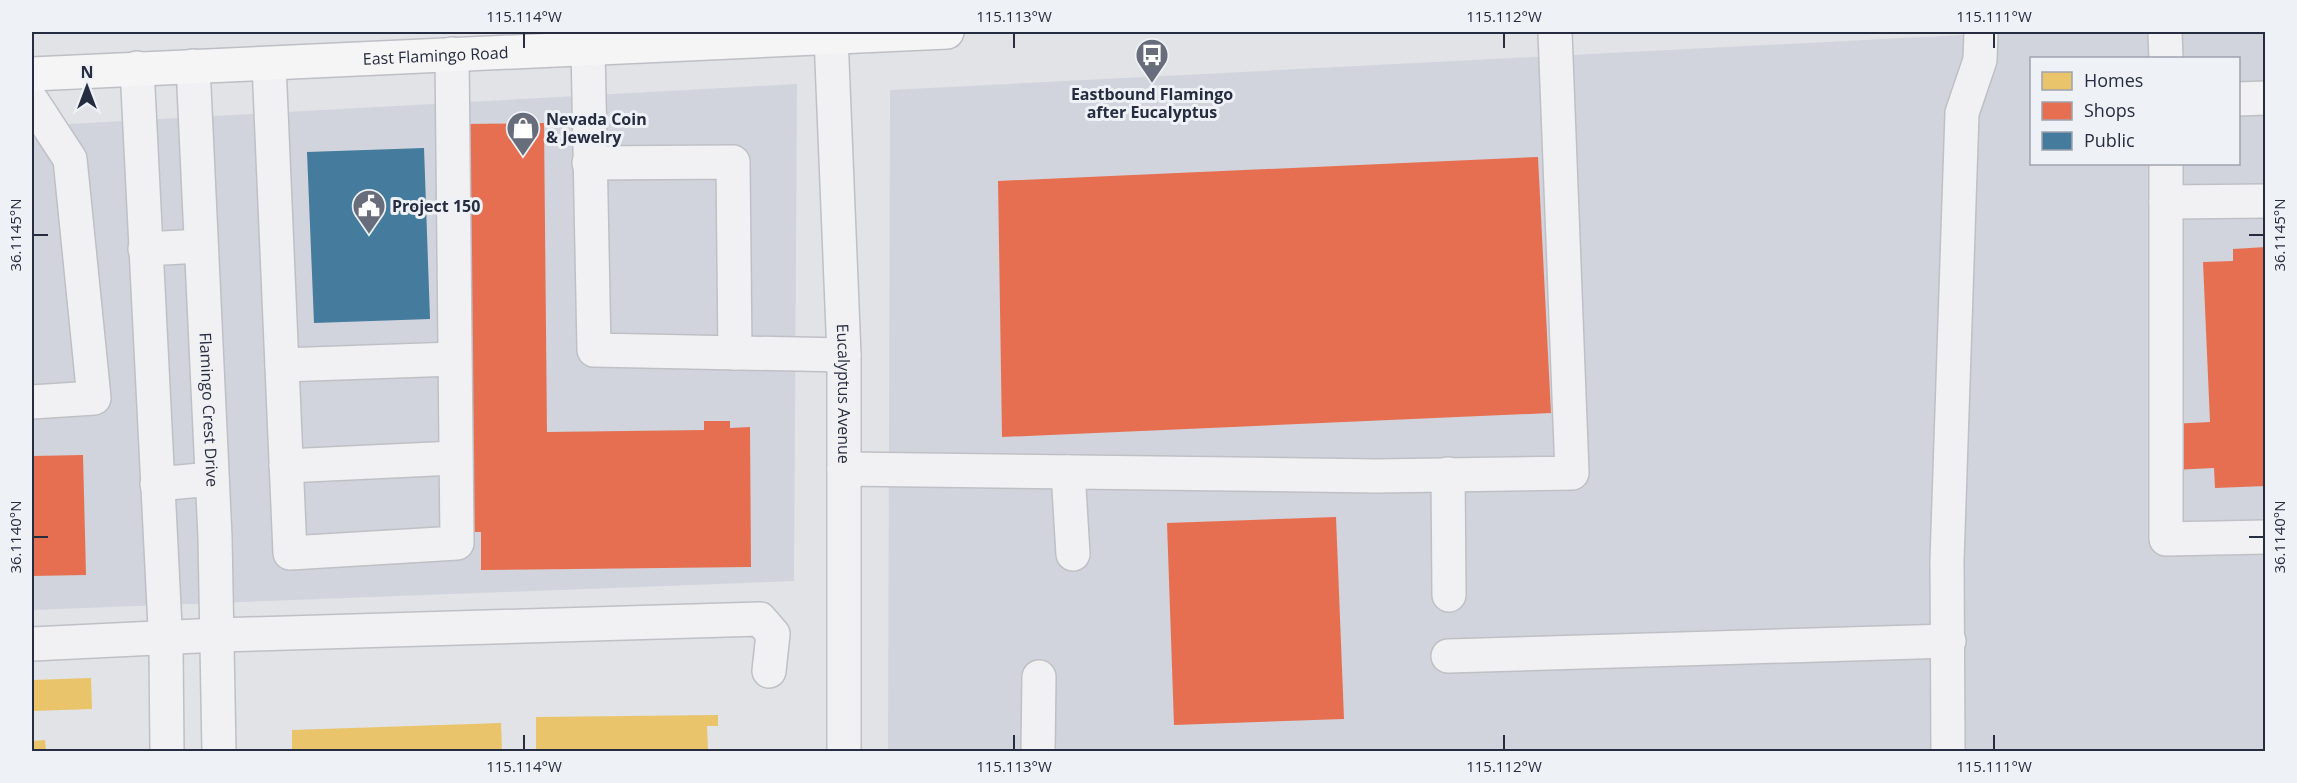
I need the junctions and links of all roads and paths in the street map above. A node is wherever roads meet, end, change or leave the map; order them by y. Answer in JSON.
{"nodes":[{"id":1,"x":481,"y":32,"type":"edge"},
{"id":2,"x":947,"y":32,"type":"edge"},
{"id":3,"x":1555,"y":32,"type":"edge"},
{"id":4,"x":1981,"y":32,"type":"edge"},
{"id":5,"x":2165,"y":32,"type":"edge"},
{"id":6,"x":834,"y":34,"type":"edge"},
{"id":7,"x":588,"y":47,"type":"junction"},
{"id":8,"x":452,"y":54,"type":"junction"},
{"id":9,"x":2166,"y":57,"type":"edge"},
{"id":10,"x":269,"y":64,"type":"junction"},
{"id":11,"x":193,"y":66,"type":"junction"},
{"id":12,"x":137,"y":68,"type":"junction"},
{"id":13,"x":32,"y":74,"type":"edge"},
{"id":14,"x":2265,"y":98,"type":"edge"},
{"id":15,"x":2240,"y":99,"type":"edge"},
{"id":16,"x":32,"y":101,"type":"edge"},
{"id":17,"x":590,"y":163,"type":"junction"},
{"id":18,"x":2166,"y":165,"type":"edge"},
{"id":19,"x":2265,"y":201,"type":"edge"},
{"id":20,"x":2166,"y":202,"type":"junction"},
{"id":21,"x":201,"y":246,"type":"junction"},
{"id":22,"x":146,"y":249,"type":"junction"},
{"id":23,"x":735,"y":353,"type":"junction"},
{"id":24,"x":844,"y":356,"type":"junction"},
{"id":25,"x":454,"y":359,"type":"junction"},
{"id":26,"x":282,"y":365,"type":"junction"},
{"id":27,"x":32,"y":402,"type":"edge"},
{"id":28,"x":455,"y":458,"type":"junction"},
{"id":29,"x":286,"y":466,"type":"junction"},
{"id":30,"x":844,"y":469,"type":"junction"},
{"id":31,"x":1068,"y":472,"type":"junction"},
{"id":32,"x":1448,"y":474,"type":"junction"},
{"id":33,"x":212,"y":479,"type":"junction"},
{"id":34,"x":157,"y":484,"type":"junction"},
{"id":35,"x":2265,"y":537,"type":"edge"},
{"id":36,"x":1073,"y":554,"type":"dead end"},
{"id":37,"x":1449,"y":595,"type":"dead end"},
{"id":38,"x":218,"y":635,"type":"junction"},
{"id":39,"x":165,"y":638,"type":"junction"},
{"id":40,"x":1949,"y":641,"type":"junction"},
{"id":41,"x":32,"y":644,"type":"edge"},
{"id":42,"x":1448,"y":656,"type":"dead end"},
{"id":43,"x":769,"y":671,"type":"dead end"},
{"id":44,"x":1039,"y":677,"type":"dead end"},
{"id":45,"x":167,"y":752,"type":"edge"},
{"id":46,"x":219,"y":752,"type":"edge"},
{"id":47,"x":844,"y":752,"type":"edge"},
{"id":48,"x":1038,"y":752,"type":"edge"},
{"id":49,"x":1948,"y":752,"type":"edge"}],
"edges":[{"from":1,"to":8,"type":"main road"},
{"from":2,"to":6,"type":"main road","name":"East Flamingo Road"},
{"from":3,"to":32,"type":"street"},
{"from":4,"to":40,"type":"street"},
{"from":5,"to":9,"type":"street"},
{"from":6,"to":7,"type":"main road","name":"East Flamingo Road"},
{"from":6,"to":24,"type":"street","name":"Eucalyptus Avenue"},
{"from":7,"to":8,"type":"main road","name":"East Flamingo Road"},
{"from":7,"to":17,"type":"street"},
{"from":8,"to":10,"type":"main road","name":"East Flamingo Road"},
{"from":8,"to":25,"type":"street"},
{"from":10,"to":11,"type":"main road","name":"East Flamingo Road"},
{"from":10,"to":26,"type":"street"},
{"from":11,"to":12,"type":"main road","name":"East Flamingo Road"},
{"from":11,"to":21,"type":"street","name":"Flamingo Crest Drive"},
{"from":12,"to":13,"type":"main road","name":"East Flamingo Road"},
{"from":12,"to":22,"type":"street"},
{"from":14,"to":15,"type":"street"},
{"from":16,"to":27,"type":"street"},
{"from":17,"to":23,"type":"street"},
{"from":17,"to":23,"type":"street"},
{"from":18,"to":20,"type":"street"},
{"from":19,"to":20,"type":"street"},
{"from":20,"to":35,"type":"street"},
{"from":21,"to":22,"type":"street"},
{"from":21,"to":33,"type":"street","name":"Flamingo Crest Drive"},
{"from":22,"to":34,"type":"street"},
{"from":23,"to":24,"type":"street"},
{"from":24,"to":30,"type":"street","name":"Eucalyptus Avenue"},
{"from":25,"to":26,"type":"street"},
{"from":25,"to":28,"type":"street"},
{"from":26,"to":29,"type":"street"},
{"from":28,"to":29,"type":"street"},
{"from":28,"to":29,"type":"street"},
{"from":30,"to":31,"type":"street"},
{"from":30,"to":47,"type":"street","name":"Eucalyptus Avenue"},
{"from":31,"to":32,"type":"street"},
{"from":31,"to":36,"type":"street"},
{"from":32,"to":37,"type":"street"},
{"from":33,"to":34,"type":"street"},
{"from":33,"to":38,"type":"street","name":"Flamingo Crest Drive"},
{"from":34,"to":39,"type":"street"},
{"from":38,"to":39,"type":"street"},
{"from":38,"to":43,"type":"street"},
{"from":38,"to":46,"type":"street","name":"Flamingo Crest Drive"},
{"from":39,"to":41,"type":"street"},
{"from":39,"to":45,"type":"street"},
{"from":40,"to":42,"type":"street"},
{"from":40,"to":49,"type":"street"},
{"from":44,"to":48,"type":"street"}]}
